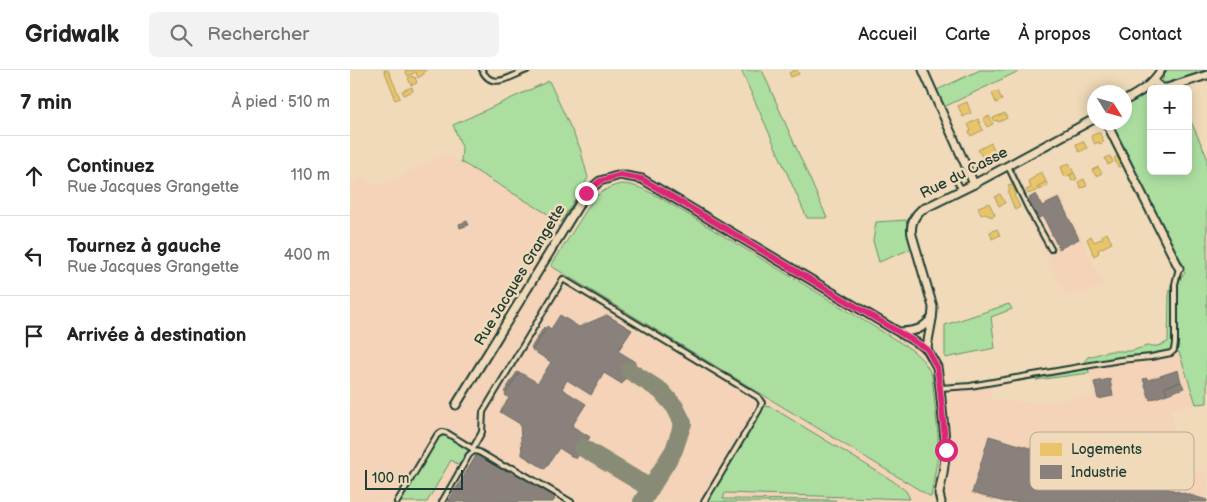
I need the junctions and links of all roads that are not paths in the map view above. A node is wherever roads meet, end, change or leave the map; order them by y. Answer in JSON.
{"nodes":[{"id":1,"x":482,"y":70,"type":"edge"},
{"id":2,"x":527,"y":70,"type":"edge"},
{"id":3,"x":923,"y":70,"type":"edge"},
{"id":4,"x":1161,"y":70,"type":"edge"},
{"id":5,"x":1207,"y":76,"type":"edge"},
{"id":6,"x":1154,"y":81,"type":"junction"},
{"id":7,"x":1132,"y":96,"type":"edge"},
{"id":8,"x":1087,"y":123,"type":"edge"},
{"id":9,"x":1110,"y":130,"type":"edge"},
{"id":10,"x":1008,"y":166,"type":"junction"},
{"id":11,"x":956,"y":180,"type":"dead end"},
{"id":12,"x":974,"y":184,"type":"junction"},
{"id":13,"x":962,"y":190,"type":"junction"},
{"id":14,"x":1051,"y":249,"type":"dead end"},
{"id":15,"x":1178,"y":268,"type":"joint"},
{"id":16,"x":933,"y":318,"type":"junction"},
{"id":17,"x":899,"y":332,"type":"junction"},
{"id":18,"x":927,"y":349,"type":"junction"},
{"id":19,"x":940,"y":388,"type":"junction"},
{"id":20,"x":456,"y":405,"type":"dead end"},
{"id":21,"x":474,"y":450,"type":"junction"},
{"id":22,"x":397,"y":502,"type":"edge"},
{"id":23,"x":442,"y":502,"type":"edge"},
{"id":24,"x":571,"y":502,"type":"edge"},
{"id":25,"x":704,"y":502,"type":"edge"},
{"id":26,"x":940,"y":502,"type":"edge"}],
"edges":[{"from":1,"to":2,"type":"lane"},
{"from":3,"to":12,"type":"street"},
{"from":4,"to":6,"type":"street"},
{"from":5,"to":6,"type":"street"},
{"from":6,"to":7,"type":"street"},
{"from":8,"to":10,"type":"street","name":"Rue du Casse"},
{"from":9,"to":15,"type":"street"},
{"from":10,"to":12,"type":"street","name":"Rue du Casse"},
{"from":10,"to":14,"type":"lane"},
{"from":11,"to":13,"type":"lane"},
{"from":12,"to":13,"type":"street","name":"Rue du Casse"},
{"from":13,"to":16,"type":"street","name":"Rue du Casse"},
{"from":15,"to":19,"type":"lane"},
{"from":16,"to":17,"type":"street"},
{"from":16,"to":18,"type":"street","name":"Rue du Casse"},
{"from":17,"to":18,"type":"street","name":"Rue Jacques Grangette"},
{"from":17,"to":20,"type":"street","name":"Rue Jacques Grangette"},
{"from":18,"to":19,"type":"street"},
{"from":19,"to":26,"type":"street"},
{"from":21,"to":22,"type":"lane"},
{"from":21,"to":23,"type":"lane"},
{"from":21,"to":24,"type":"lane"},
{"from":21,"to":25,"type":"lane"}]}
